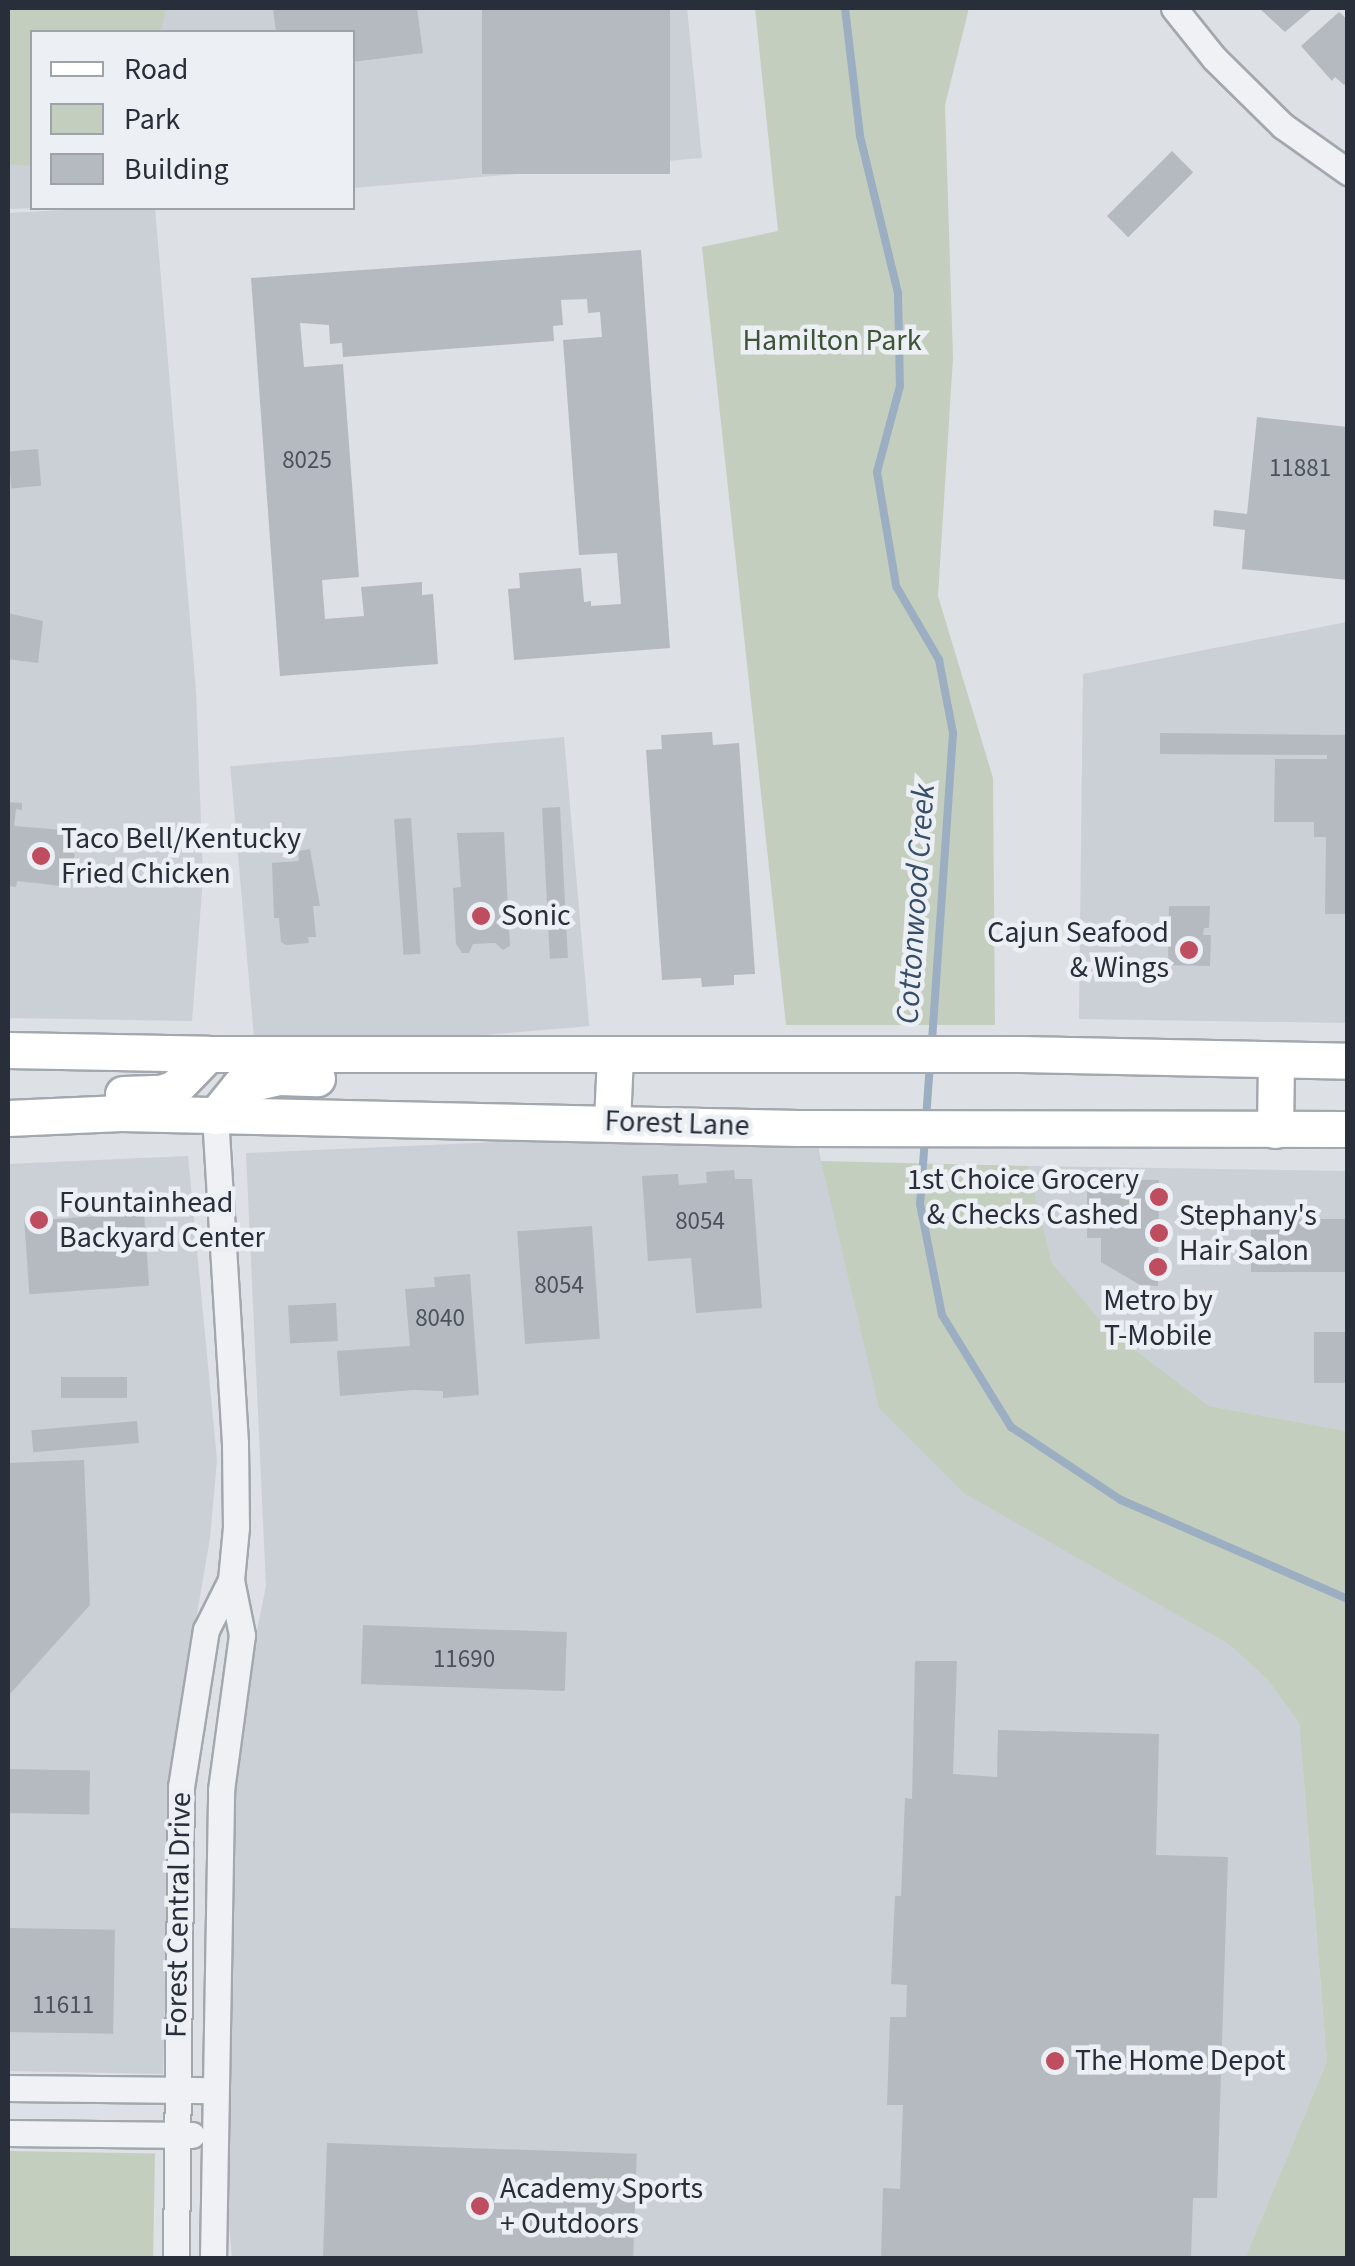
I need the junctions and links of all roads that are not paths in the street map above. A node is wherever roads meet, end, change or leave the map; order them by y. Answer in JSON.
{"nodes":[{"id":1,"x":1174,"y":8,"type":"edge"},
{"id":2,"x":1348,"y":172,"type":"edge"},
{"id":3,"x":8,"y":1050,"type":"edge"},
{"id":4,"x":208,"y":1054,"type":"junction"},
{"id":5,"x":615,"y":1054,"type":"junction"},
{"id":6,"x":530,"y":1055,"type":"junction"},
{"id":7,"x":1276,"y":1060,"type":"junction"},
{"id":8,"x":1348,"y":1061,"type":"edge"},
{"id":9,"x":8,"y":1093,"type":"edge"},
{"id":10,"x":214,"y":1116,"type":"junction"},
{"id":11,"x":8,"y":1118,"type":"edge"},
{"id":12,"x":612,"y":1122,"type":"junction"},
{"id":13,"x":1348,"y":1129,"type":"edge"},
{"id":14,"x":1275,"y":1130,"type":"junction"},
{"id":15,"x":231,"y":1580,"type":"junction"},
{"id":16,"x":8,"y":2088,"type":"edge"},
{"id":17,"x":176,"y":2089,"type":"junction"},
{"id":18,"x":214,"y":2090,"type":"junction"},
{"id":19,"x":8,"y":2133,"type":"edge"},
{"id":20,"x":176,"y":2135,"type":"junction"},
{"id":21,"x":214,"y":2136,"type":"junction"},
{"id":22,"x":176,"y":2258,"type":"edge"},
{"id":23,"x":213,"y":2258,"type":"edge"}],
"edges":[{"from":1,"to":2,"type":"street"},
{"from":3,"to":4,"type":"main road"},
{"from":4,"to":6,"type":"main road"},
{"from":4,"to":9,"type":"main road"},
{"from":5,"to":6,"type":"main road"},
{"from":5,"to":7,"type":"main road"},
{"from":5,"to":12,"type":"main road"},
{"from":6,"to":10,"type":"main road"},
{"from":7,"to":8,"type":"main road"},
{"from":7,"to":14,"type":"main road"},
{"from":10,"to":11,"type":"main road","name":"Forest Lane"},
{"from":10,"to":12,"type":"main road","name":"Forest Lane"},
{"from":10,"to":15,"type":"street","name":"Forest Central Drive"},
{"from":12,"to":14,"type":"main road","name":"Forest Lane"},
{"from":13,"to":14,"type":"main road","name":"Forest Lane"},
{"from":15,"to":17,"type":"street","name":"Forest Central Drive"},
{"from":15,"to":18,"type":"street","name":"Forest Central Drive"},
{"from":16,"to":17,"type":"street"},
{"from":17,"to":18,"type":"street"},
{"from":17,"to":20,"type":"street","name":"Forest Central Drive"},
{"from":18,"to":21,"type":"street","name":"Forest Central Drive"},
{"from":19,"to":20,"type":"street"},
{"from":20,"to":21,"type":"street"},
{"from":20,"to":22,"type":"street","name":"Forest Central Drive"},
{"from":21,"to":23,"type":"street","name":"Forest Central Drive"}]}
